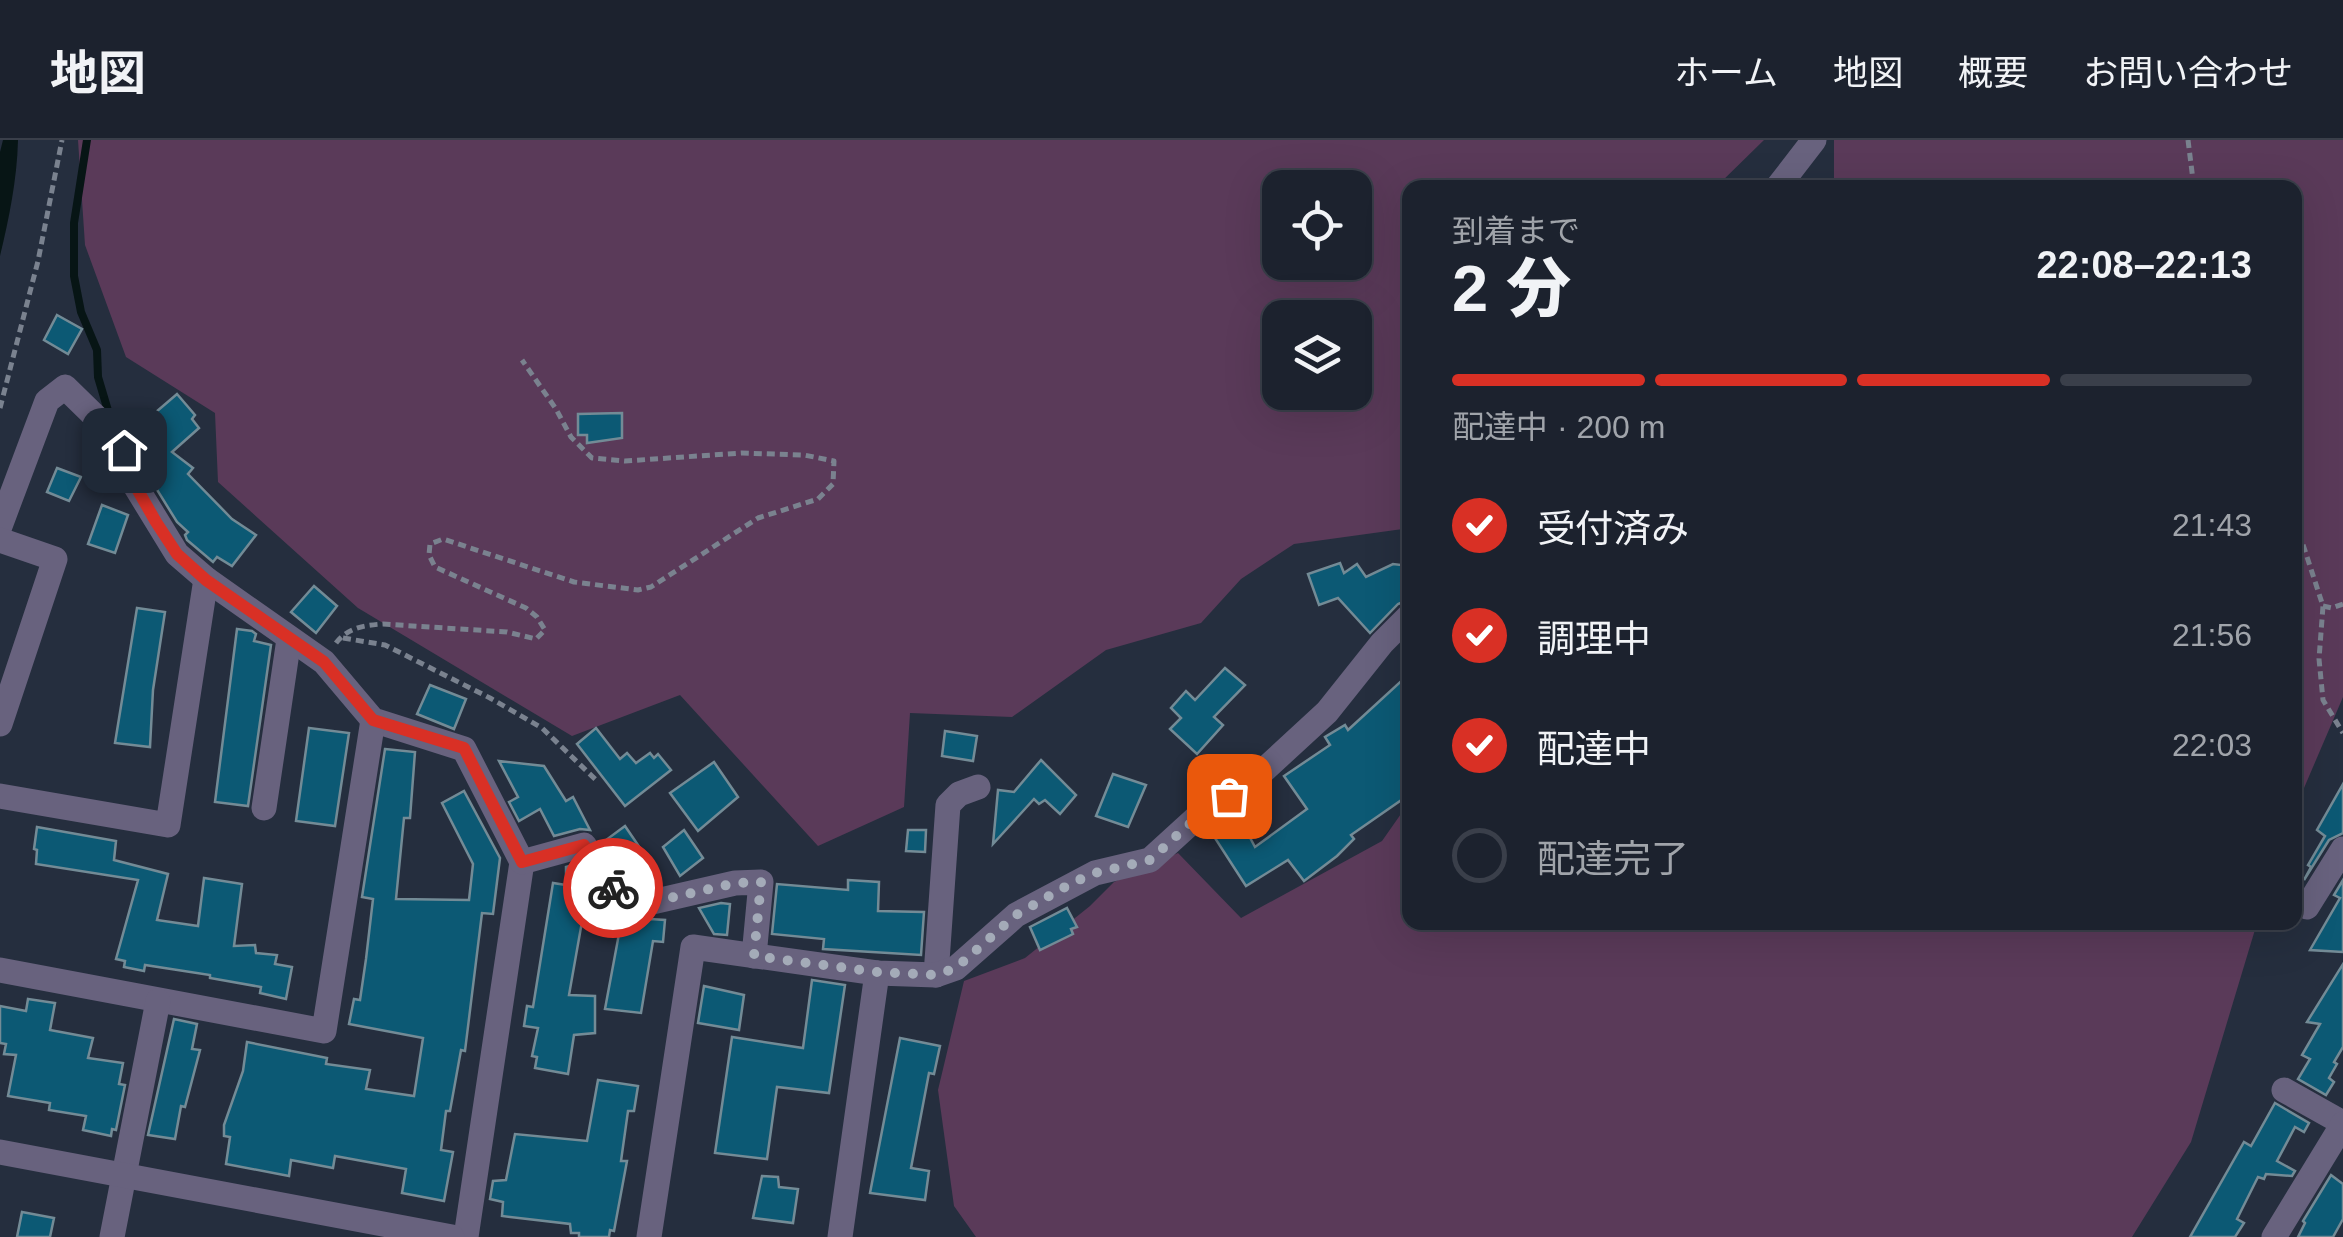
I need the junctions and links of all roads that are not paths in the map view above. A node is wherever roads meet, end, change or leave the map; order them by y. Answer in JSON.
{"nodes":[{"id":1,"x":1814,"y":140,"type":"edge"},
{"id":2,"x":1783,"y":180,"type":"edge"},
{"id":3,"x":0,"y":526,"type":"edge"},
{"id":4,"x":0,"y":540,"type":"edge"},
{"id":5,"x":206,"y":580,"type":"junction"},
{"id":6,"x":1402,"y":623,"type":"edge"},
{"id":7,"x":289,"y":639,"type":"junction"},
{"id":8,"x":373,"y":720,"type":"junction"},
{"id":9,"x":0,"y":724,"type":"edge"},
{"id":10,"x":978,"y":787,"type":"dead end"},
{"id":11,"x":0,"y":796,"type":"edge"},
{"id":12,"x":264,"y":808,"type":"dead end"},
{"id":13,"x":2343,"y":849,"type":"edge"},
{"id":14,"x":522,"y":862,"type":"junction"},
{"id":15,"x":2307,"y":907,"type":"dead end"},
{"id":16,"x":754,"y":956,"type":"junction"},
{"id":17,"x":0,"y":970,"type":"edge"},
{"id":18,"x":877,"y":972,"type":"junction"},
{"id":19,"x":936,"y":975,"type":"junction"},
{"id":20,"x":158,"y":1000,"type":"junction"},
{"id":21,"x":2284,"y":1090,"type":"dead end"},
{"id":22,"x":2343,"y":1123,"type":"edge"},
{"id":23,"x":2336,"y":1150,"type":"edge"},
{"id":24,"x":0,"y":1152,"type":"edge"},
{"id":25,"x":124,"y":1175,"type":"junction"},
{"id":26,"x":112,"y":1237,"type":"edge"},
{"id":27,"x":452,"y":1237,"type":"edge"},
{"id":28,"x":466,"y":1237,"type":"edge"},
{"id":29,"x":649,"y":1237,"type":"edge"},
{"id":30,"x":840,"y":1237,"type":"edge"},
{"id":31,"x":2274,"y":1237,"type":"edge"}],
"edges":[{"from":1,"to":2,"type":"street"},
{"from":3,"to":5,"type":"street"},
{"from":4,"to":9,"type":"street"},
{"from":5,"to":7,"type":"street"},
{"from":5,"to":11,"type":"street"},
{"from":6,"to":19,"type":"street"},
{"from":7,"to":8,"type":"street"},
{"from":7,"to":12,"type":"street"},
{"from":8,"to":14,"type":"street"},
{"from":8,"to":20,"type":"street"},
{"from":10,"to":19,"type":"street"},
{"from":13,"to":15,"type":"street"},
{"from":14,"to":16,"type":"street"},
{"from":14,"to":28,"type":"street"},
{"from":16,"to":18,"type":"street"},
{"from":16,"to":29,"type":"street"},
{"from":17,"to":20,"type":"street"},
{"from":18,"to":19,"type":"street"},
{"from":18,"to":30,"type":"street"},
{"from":20,"to":25,"type":"street"},
{"from":21,"to":22,"type":"street"},
{"from":22,"to":23,"type":"street"},
{"from":23,"to":31,"type":"street"},
{"from":24,"to":25,"type":"street"},
{"from":25,"to":26,"type":"street"},
{"from":25,"to":27,"type":"street"}]}
